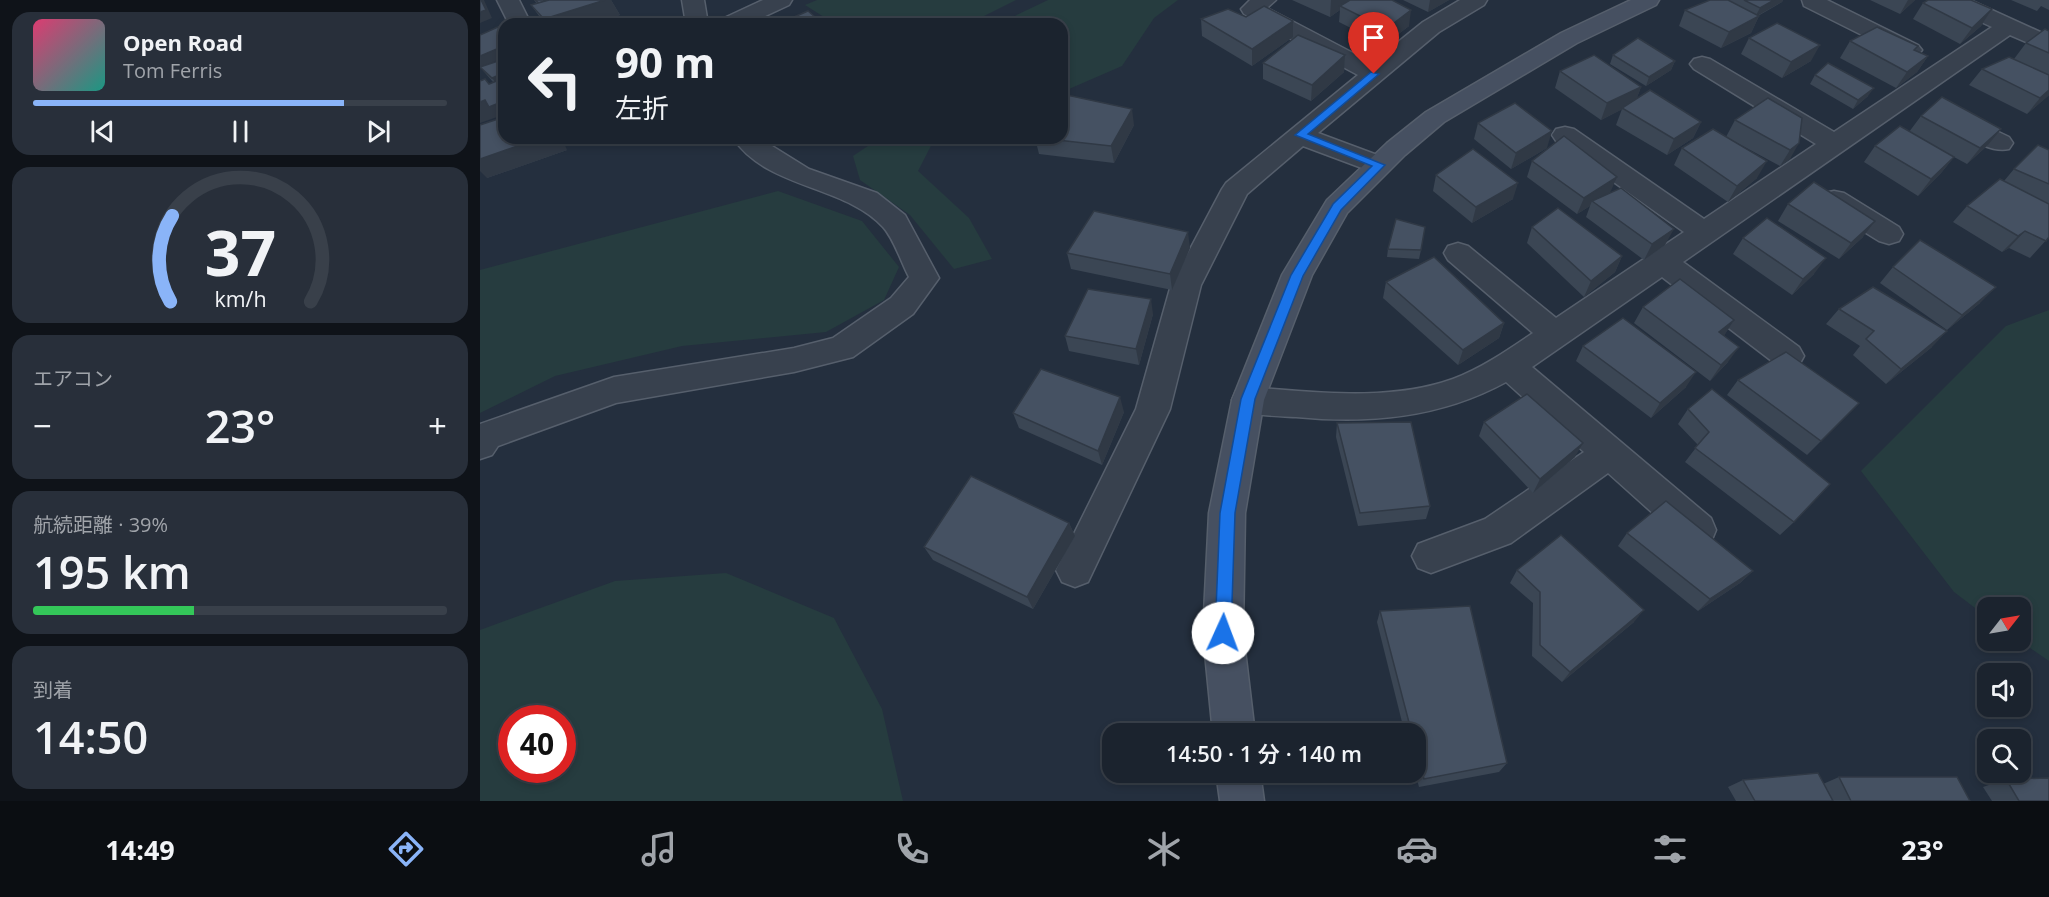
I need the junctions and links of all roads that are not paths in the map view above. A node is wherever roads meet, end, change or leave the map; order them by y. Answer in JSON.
{"nodes":[{"id":1,"x":508,"y":0,"type":"edge"},
{"id":2,"x":693,"y":0,"type":"edge"},
{"id":3,"x":781,"y":0,"type":"edge"},
{"id":4,"x":1265,"y":0,"type":"edge"},
{"id":5,"x":1476,"y":0,"type":"edge"},
{"id":6,"x":1648,"y":0,"type":"edge"},
{"id":7,"x":1952,"y":0,"type":"edge"},
{"id":8,"x":1812,"y":1,"type":"edge"},
{"id":9,"x":517,"y":18,"type":"edge"},
{"id":10,"x":695,"y":18,"type":"edge"},
{"id":11,"x":743,"y":18,"type":"edge"},
{"id":12,"x":2008,"y":26,"type":"junction"},
{"id":13,"x":2049,"y":45,"type":"edge"},
{"id":14,"x":1702,"y":64,"type":"dead end"},
{"id":15,"x":1947,"y":68,"type":"junction"},
{"id":16,"x":1374,"y":74,"type":"junction"},
{"id":17,"x":1908,"y":94,"type":"junction"},
{"id":18,"x":1300,"y":135,"type":"junction"},
{"id":19,"x":1565,"y":135,"type":"edge"},
{"id":20,"x":2000,"y":143,"type":"edge"},
{"id":21,"x":750,"y":144,"type":"edge"},
{"id":22,"x":1835,"y":144,"type":"junction"},
{"id":23,"x":1379,"y":165,"type":"junction"},
{"id":24,"x":1792,"y":173,"type":"junction"},
{"id":25,"x":1705,"y":233,"type":"junction"},
{"id":26,"x":1889,"y":234,"type":"dead end"},
{"id":27,"x":1458,"y":253,"type":"dead end"},
{"id":28,"x":1662,"y":262,"type":"junction"},
{"id":29,"x":1556,"y":335,"type":"junction"},
{"id":30,"x":1788,"y":357,"type":"edge"},
{"id":31,"x":1509,"y":366,"type":"junction"},
{"id":32,"x":1248,"y":399,"type":"junction"},
{"id":33,"x":480,"y":445,"type":"edge"},
{"id":34,"x":1609,"y":453,"type":"junction"},
{"id":35,"x":1722,"y":551,"type":"edge"},
{"id":36,"x":1431,"y":556,"type":"dead end"},
{"id":37,"x":1075,"y":570,"type":"dead end"},
{"id":38,"x":1233,"y":723,"type":"edge"},
{"id":39,"x":1240,"y":783,"type":"edge"},
{"id":40,"x":1242,"y":801,"type":"edge"}],
"edges":[{"from":1,"to":9,"type":"street"},
{"from":2,"to":10,"type":"street"},
{"from":3,"to":11,"type":"street"},
{"from":4,"to":16,"type":"street"},
{"from":5,"to":16,"type":"street"},
{"from":6,"to":23,"type":"street"},
{"from":7,"to":12,"type":"street"},
{"from":8,"to":15,"type":"street"},
{"from":12,"to":13,"type":"street"},
{"from":12,"to":15,"type":"street"},
{"from":14,"to":22,"type":"street"},
{"from":15,"to":17,"type":"street"},
{"from":16,"to":18,"type":"street"},
{"from":17,"to":20,"type":"street"},
{"from":17,"to":22,"type":"street"},
{"from":18,"to":23,"type":"street"},
{"from":18,"to":37,"type":"street"},
{"from":19,"to":25,"type":"street"},
{"from":21,"to":33,"type":"street"},
{"from":22,"to":24,"type":"street"},
{"from":23,"to":32,"type":"street"},
{"from":24,"to":25,"type":"street"},
{"from":24,"to":26,"type":"street"},
{"from":25,"to":28,"type":"street"},
{"from":27,"to":29,"type":"street"},
{"from":28,"to":29,"type":"street"},
{"from":28,"to":30,"type":"street"},
{"from":29,"to":31,"type":"street"},
{"from":31,"to":32,"type":"street"},
{"from":31,"to":34,"type":"street"},
{"from":32,"to":38,"type":"street"},
{"from":34,"to":35,"type":"street"},
{"from":34,"to":36,"type":"street"},
{"from":39,"to":40,"type":"street"}]}
